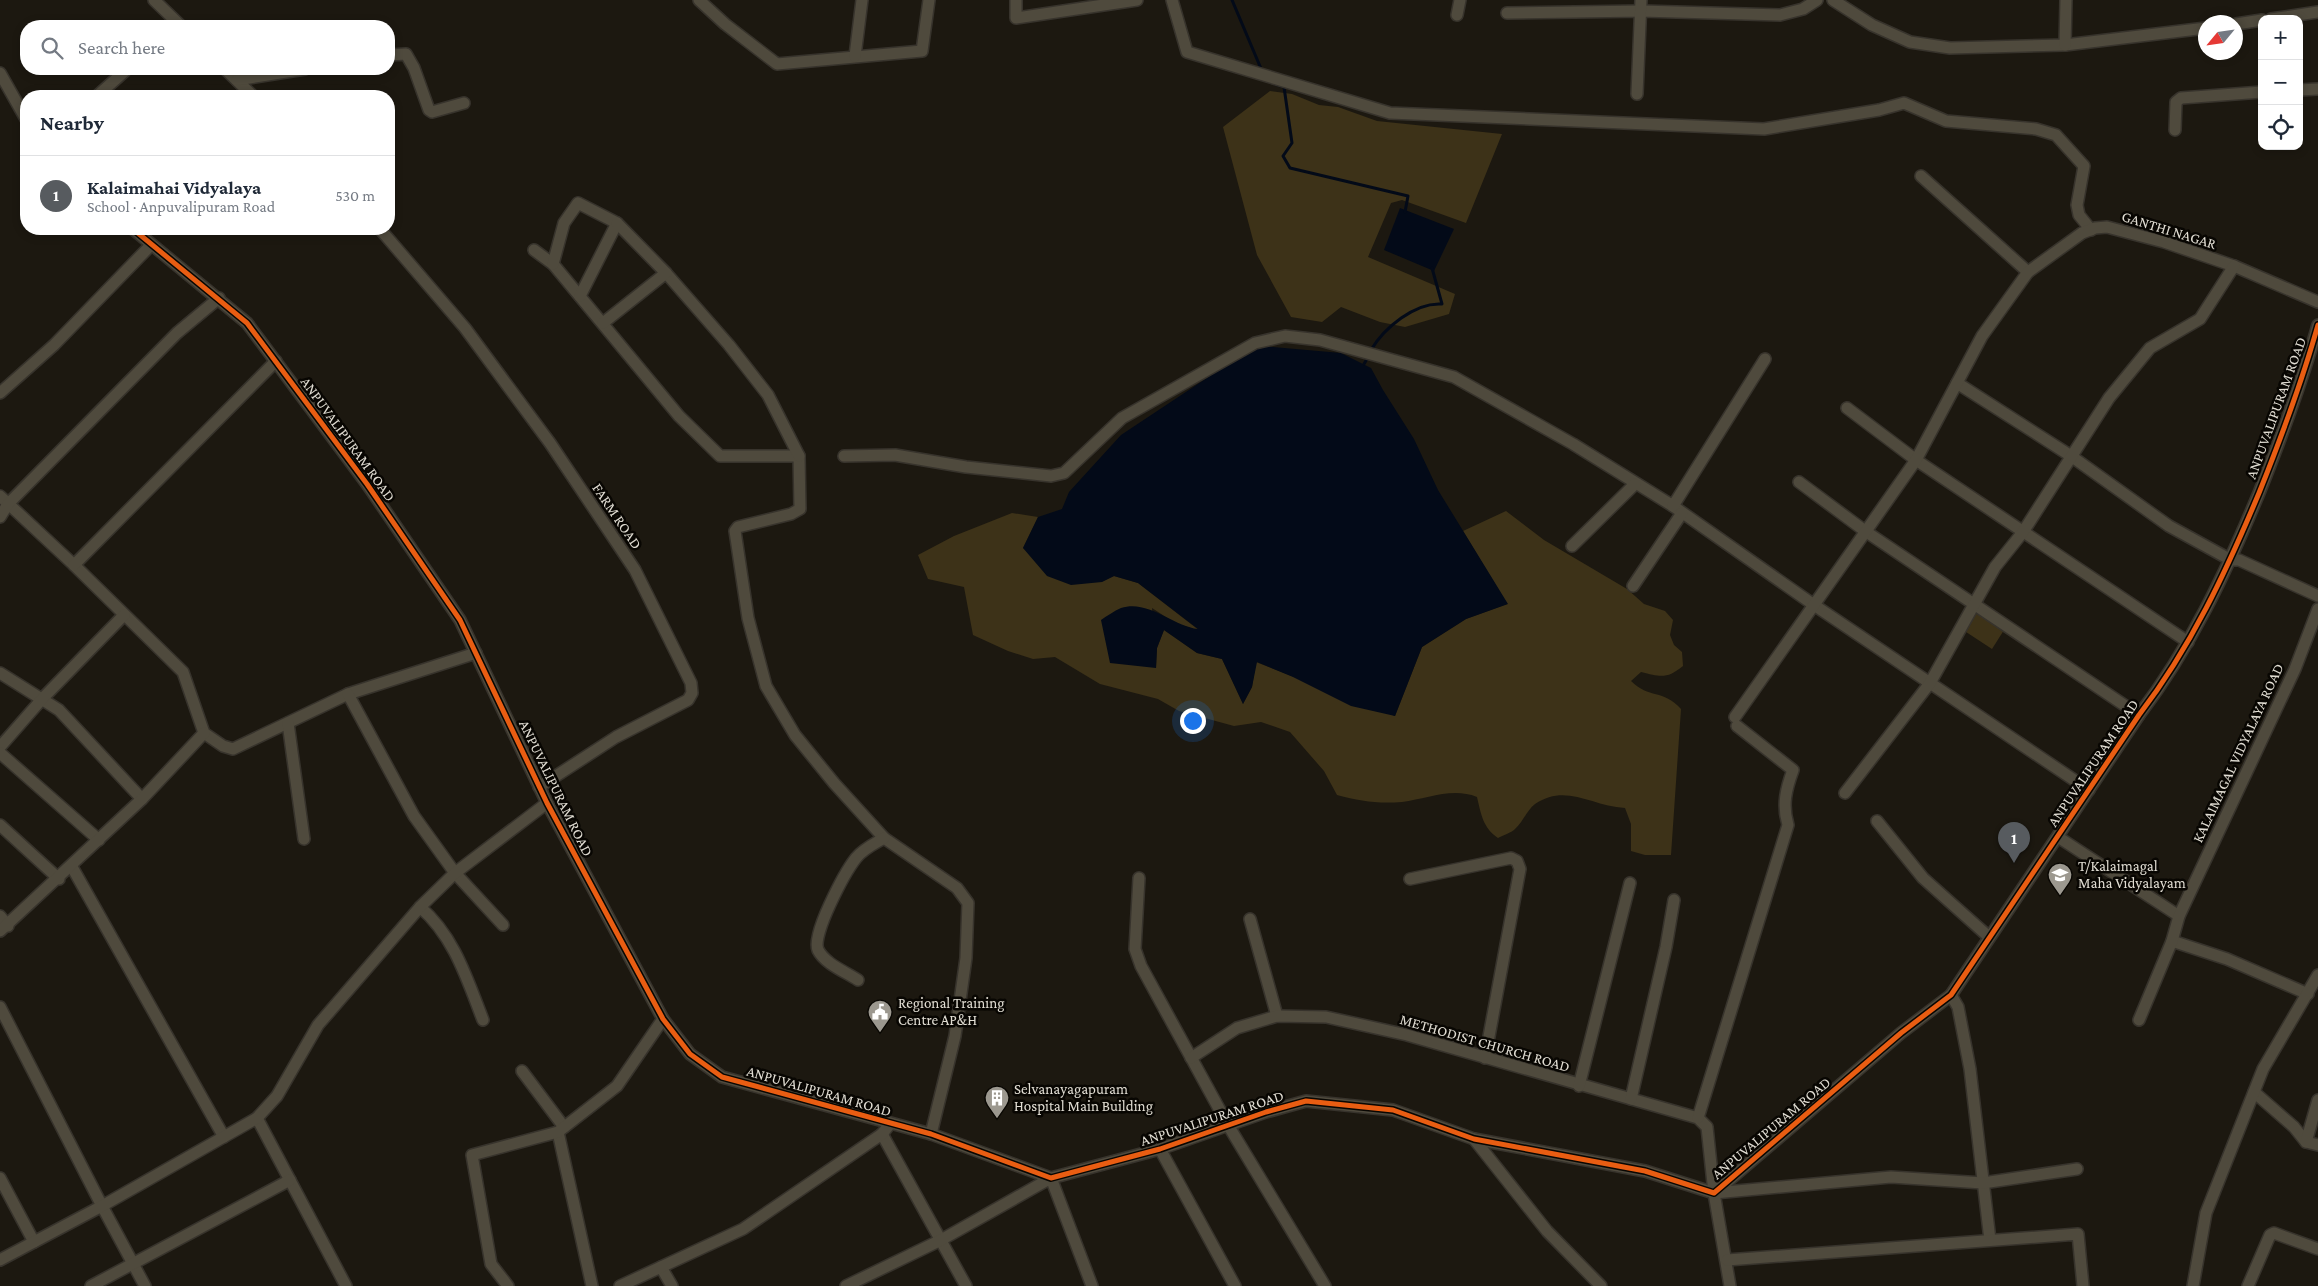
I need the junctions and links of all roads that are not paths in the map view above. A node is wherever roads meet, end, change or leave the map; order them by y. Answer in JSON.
{"nodes":[{"id":1,"x":154,"y":0,"type":"edge"},
{"id":2,"x":699,"y":0,"type":"edge"},
{"id":3,"x":862,"y":0,"type":"edge"},
{"id":4,"x":930,"y":0,"type":"edge"},
{"id":5,"x":1016,"y":0,"type":"edge"},
{"id":6,"x":1137,"y":0,"type":"edge"},
{"id":7,"x":1172,"y":0,"type":"edge"},
{"id":8,"x":1460,"y":0,"type":"edge"},
{"id":9,"x":1817,"y":0,"type":"edge"},
{"id":10,"x":1833,"y":0,"type":"edge"},
{"id":11,"x":2066,"y":0,"type":"edge"},
{"id":12,"x":1641,"y":6,"type":"edge"},
{"id":13,"x":2318,"y":12,"type":"edge"},
{"id":14,"x":1507,"y":14,"type":"dead end"},
{"id":15,"x":1457,"y":15,"type":"dead end"},
{"id":16,"x":2297,"y":15,"type":"edge"},
{"id":17,"x":176,"y":20,"type":"edge"},
{"id":18,"x":2258,"y":21,"type":"edge"},
{"id":19,"x":2243,"y":23,"type":"edge"},
{"id":20,"x":2198,"y":29,"type":"edge"},
{"id":21,"x":2065,"y":44,"type":"junction"},
{"id":22,"x":395,"y":55,"type":"edge"},
{"id":23,"x":855,"y":56,"type":"junction"},
{"id":24,"x":0,"y":73,"type":"edge"},
{"id":25,"x":121,"y":75,"type":"edge"},
{"id":26,"x":232,"y":75,"type":"edge"},
{"id":27,"x":268,"y":75,"type":"edge"},
{"id":28,"x":237,"y":80,"type":"junction"},
{"id":29,"x":2318,"y":89,"type":"edge"},
{"id":30,"x":104,"y":90,"type":"edge"},
{"id":31,"x":247,"y":90,"type":"edge"},
{"id":32,"x":2303,"y":90,"type":"edge"},
{"id":33,"x":2258,"y":92,"type":"edge"},
{"id":34,"x":1637,"y":94,"type":"dead end"},
{"id":35,"x":464,"y":103,"type":"dead end"},
{"id":36,"x":20,"y":108,"type":"edge"},
{"id":37,"x":2175,"y":130,"type":"dead end"},
{"id":38,"x":1921,"y":176,"type":"dead end"},
{"id":39,"x":617,"y":223,"type":"junction"},
{"id":40,"x":2091,"y":230,"type":"junction"},
{"id":41,"x":139,"y":235,"type":"edge"},
{"id":42,"x":385,"y":235,"type":"edge"},
{"id":43,"x":151,"y":245,"type":"junction"},
{"id":44,"x":534,"y":250,"type":"dead end"},
{"id":45,"x":553,"y":264,"type":"junction"},
{"id":46,"x":2234,"y":266,"type":"junction"},
{"id":47,"x":2028,"y":272,"type":"junction"},
{"id":48,"x":666,"y":273,"type":"junction"},
{"id":49,"x":580,"y":296,"type":"junction"},
{"id":50,"x":219,"y":298,"type":"junction"},
{"id":51,"x":2318,"y":302,"type":"edge"},
{"id":52,"x":603,"y":323,"type":"junction"},
{"id":53,"x":2318,"y":325,"type":"edge"},
{"id":54,"x":1765,"y":359,"type":"dead end"},
{"id":55,"x":276,"y":361,"type":"junction"},
{"id":56,"x":1957,"y":383,"type":"junction"},
{"id":57,"x":0,"y":393,"type":"edge"},
{"id":58,"x":1846,"y":408,"type":"dead end"},
{"id":59,"x":799,"y":456,"type":"junction"},
{"id":60,"x":844,"y":456,"type":"dead end"},
{"id":61,"x":2071,"y":456,"type":"junction"},
{"id":62,"x":1916,"y":460,"type":"junction"},
{"id":63,"x":1800,"y":482,"type":"dead end"},
{"id":64,"x":1635,"y":484,"type":"junction"},
{"id":65,"x":4,"y":500,"type":"edge"},
{"id":66,"x":1678,"y":510,"type":"junction"},
{"id":67,"x":0,"y":517,"type":"edge"},
{"id":68,"x":1865,"y":531,"type":"junction"},
{"id":69,"x":2023,"y":532,"type":"junction"},
{"id":70,"x":1572,"y":546,"type":"dead end"},
{"id":71,"x":2231,"y":560,"type":"junction"},
{"id":72,"x":74,"y":565,"type":"junction"},
{"id":73,"x":1633,"y":586,"type":"dead end"},
{"id":74,"x":2318,"y":596,"type":"edge"},
{"id":75,"x":1973,"y":604,"type":"junction"},
{"id":76,"x":1814,"y":605,"type":"junction"},
{"id":77,"x":2318,"y":609,"type":"edge"},
{"id":78,"x":124,"y":614,"type":"junction"},
{"id":79,"x":2188,"y":642,"type":"junction"},
{"id":80,"x":476,"y":653,"type":"junction"},
{"id":81,"x":0,"y":673,"type":"edge"},
{"id":82,"x":1930,"y":683,"type":"junction"},
{"id":83,"x":348,"y":694,"type":"junction"},
{"id":84,"x":42,"y":699,"type":"junction"},
{"id":85,"x":2138,"y":715,"type":"junction"},
{"id":86,"x":288,"y":724,"type":"junction"},
{"id":87,"x":204,"y":733,"type":"junction"},
{"id":88,"x":0,"y":747,"type":"edge"},
{"id":89,"x":0,"y":753,"type":"edge"},
{"id":90,"x":539,"y":787,"type":"junction"},
{"id":91,"x":2089,"y":790,"type":"junction"},
{"id":92,"x":1845,"y":793,"type":"dead end"},
{"id":93,"x":142,"y":799,"type":"junction"},
{"id":94,"x":547,"y":803,"type":"junction"},
{"id":95,"x":1877,"y":822,"type":"dead end"},
{"id":96,"x":0,"y":826,"type":"edge"},
{"id":97,"x":2058,"y":837,"type":"junction"},
{"id":98,"x":884,"y":838,"type":"junction"},
{"id":99,"x":304,"y":839,"type":"dead end"},
{"id":100,"x":99,"y":840,"type":"junction"},
{"id":101,"x":72,"y":866,"type":"junction"},
{"id":102,"x":455,"y":873,"type":"junction"},
{"id":103,"x":1138,"y":878,"type":"dead end"},
{"id":104,"x":58,"y":879,"type":"junction"},
{"id":105,"x":1410,"y":879,"type":"dead end"},
{"id":106,"x":1630,"y":883,"type":"dead end"},
{"id":107,"x":1674,"y":900,"type":"dead end"},
{"id":108,"x":420,"y":907,"type":"junction"},
{"id":109,"x":0,"y":916,"type":"edge"},
{"id":110,"x":2179,"y":916,"type":"junction"},
{"id":111,"x":1250,"y":919,"type":"dead end"},
{"id":112,"x":503,"y":924,"type":"dead end"},
{"id":113,"x":4,"y":929,"type":"edge"},
{"id":114,"x":1989,"y":936,"type":"junction"},
{"id":115,"x":2172,"y":941,"type":"junction"},
{"id":116,"x":2318,"y":975,"type":"edge"},
{"id":117,"x":858,"y":980,"type":"dead end"},
{"id":118,"x":2308,"y":994,"type":"junction"},
{"id":119,"x":1952,"y":996,"type":"junction"},
{"id":120,"x":0,"y":1007,"type":"edge"},
{"id":121,"x":1277,"y":1016,"type":"junction"},
{"id":122,"x":483,"y":1020,"type":"dead end"},
{"id":123,"x":663,"y":1020,"type":"junction"},
{"id":124,"x":2139,"y":1020,"type":"dead end"},
{"id":125,"x":1191,"y":1058,"type":"junction"},
{"id":126,"x":1485,"y":1058,"type":"junction"},
{"id":127,"x":522,"y":1071,"type":"dead end"},
{"id":128,"x":1579,"y":1086,"type":"junction"},
{"id":129,"x":2254,"y":1092,"type":"junction"},
{"id":130,"x":1631,"y":1099,"type":"junction"},
{"id":131,"x":2318,"y":1100,"type":"edge"},
{"id":132,"x":257,"y":1118,"type":"junction"},
{"id":133,"x":1698,"y":1118,"type":"junction"},
{"id":134,"x":890,"y":1124,"type":"junction"},
{"id":135,"x":1228,"y":1125,"type":"junction"},
{"id":136,"x":561,"y":1130,"type":"junction"},
{"id":137,"x":882,"y":1134,"type":"junction"},
{"id":138,"x":931,"y":1134,"type":"junction"},
{"id":139,"x":224,"y":1137,"type":"junction"},
{"id":140,"x":1474,"y":1139,"type":"junction"},
{"id":141,"x":2306,"y":1142,"type":"junction"},
{"id":142,"x":2318,"y":1145,"type":"edge"},
{"id":143,"x":1160,"y":1149,"type":"junction"},
{"id":144,"x":2077,"y":1169,"type":"dead end"},
{"id":145,"x":0,"y":1178,"type":"edge"},
{"id":146,"x":1051,"y":1178,"type":"junction"},
{"id":147,"x":290,"y":1180,"type":"junction"},
{"id":148,"x":1983,"y":1183,"type":"junction"},
{"id":149,"x":1714,"y":1193,"type":"junction"},
{"id":150,"x":102,"y":1206,"type":"junction"},
{"id":151,"x":941,"y":1240,"type":"junction"},
{"id":152,"x":1990,"y":1240,"type":"junction"},
{"id":153,"x":34,"y":1242,"type":"junction"},
{"id":154,"x":2318,"y":1249,"type":"edge"},
{"id":155,"x":0,"y":1260,"type":"edge"},
{"id":156,"x":1727,"y":1260,"type":"junction"},
{"id":157,"x":133,"y":1263,"type":"junction"},
{"id":158,"x":661,"y":1266,"type":"junction"},
{"id":159,"x":91,"y":1286,"type":"edge"},
{"id":160,"x":145,"y":1286,"type":"edge"},
{"id":161,"x":346,"y":1286,"type":"edge"},
{"id":162,"x":508,"y":1286,"type":"edge"},
{"id":163,"x":592,"y":1286,"type":"edge"},
{"id":164,"x":620,"y":1286,"type":"edge"},
{"id":165,"x":672,"y":1286,"type":"edge"},
{"id":166,"x":846,"y":1286,"type":"edge"},
{"id":167,"x":966,"y":1286,"type":"edge"},
{"id":168,"x":1092,"y":1286,"type":"edge"},
{"id":169,"x":1235,"y":1286,"type":"edge"},
{"id":170,"x":1325,"y":1286,"type":"edge"},
{"id":171,"x":1600,"y":1286,"type":"edge"},
{"id":172,"x":1730,"y":1286,"type":"edge"},
{"id":173,"x":2083,"y":1286,"type":"edge"},
{"id":174,"x":2193,"y":1286,"type":"edge"},
{"id":175,"x":2248,"y":1286,"type":"edge"}],
"edges":[{"from":1,"to":17,"type":"street"},
{"from":2,"to":23,"type":"street"},
{"from":3,"to":23,"type":"street"},
{"from":4,"to":23,"type":"street"},
{"from":5,"to":6,"type":"street"},
{"from":7,"to":40,"type":"street"},
{"from":8,"to":15,"type":"street"},
{"from":9,"to":12,"type":"street"},
{"from":10,"to":21,"type":"street"},
{"from":11,"to":21,"type":"street"},
{"from":12,"to":14,"type":"street"},
{"from":12,"to":34,"type":"street"},
{"from":13,"to":16,"type":"street"},
{"from":18,"to":19,"type":"street"},
{"from":20,"to":21,"type":"street"},
{"from":22,"to":35,"type":"street"},
{"from":24,"to":36,"type":"street"},
{"from":25,"to":30,"type":"street"},
{"from":26,"to":28,"type":"street"},
{"from":27,"to":28,"type":"street"},
{"from":28,"to":31,"type":"street"},
{"from":29,"to":32,"type":"street"},
{"from":33,"to":37,"type":"street"},
{"from":38,"to":47,"type":"street"},
{"from":39,"to":45,"type":"street"},
{"from":39,"to":48,"type":"street"},
{"from":39,"to":49,"type":"street"},
{"from":40,"to":46,"type":"street","name":"GANTHI NAGAR"},
{"from":40,"to":47,"type":"street","name":"GANTHI NAGAR"},
{"from":41,"to":43,"type":"street","name":"ANPUVALIPURAM ROAD"},
{"from":42,"to":90,"type":"street","name":"FARM ROAD"},
{"from":43,"to":50,"type":"street","name":"ANPUVALIPURAM ROAD"},
{"from":43,"to":57,"type":"street"},
{"from":44,"to":45,"type":"street"},
{"from":45,"to":49,"type":"street"},
{"from":46,"to":51,"type":"street","name":"GANTHI NAGAR"},
{"from":46,"to":61,"type":"street"},
{"from":47,"to":56,"type":"street","name":"GANTHI NAGAR"},
{"from":48,"to":52,"type":"street"},
{"from":48,"to":59,"type":"street"},
{"from":49,"to":52,"type":"street"},
{"from":50,"to":55,"type":"street","name":"ANPUVALIPURAM ROAD"},
{"from":50,"to":65,"type":"street"},
{"from":52,"to":59,"type":"street"},
{"from":53,"to":71,"type":"street","name":"ANPUVALIPURAM ROAD"},
{"from":54,"to":66,"type":"street"},
{"from":55,"to":72,"type":"street"},
{"from":55,"to":80,"type":"street","name":"ANPUVALIPURAM ROAD"},
{"from":56,"to":61,"type":"street"},
{"from":56,"to":62,"type":"street","name":"GANTHI NAGAR"},
{"from":58,"to":62,"type":"street"},
{"from":59,"to":98,"type":"street"},
{"from":60,"to":64,"type":"street"},
{"from":61,"to":69,"type":"street"},
{"from":61,"to":71,"type":"street"},
{"from":62,"to":68,"type":"street","name":"GANTHI NAGAR"},
{"from":62,"to":69,"type":"street"},
{"from":63,"to":68,"type":"street"},
{"from":64,"to":66,"type":"street"},
{"from":64,"to":70,"type":"street"},
{"from":65,"to":67,"type":"street"},
{"from":65,"to":72,"type":"street"},
{"from":66,"to":73,"type":"street"},
{"from":66,"to":76,"type":"street"},
{"from":68,"to":75,"type":"street"},
{"from":68,"to":76,"type":"street","name":"GANTHI NAGAR"},
{"from":69,"to":75,"type":"street"},
{"from":69,"to":79,"type":"street"},
{"from":71,"to":74,"type":"street"},
{"from":71,"to":79,"type":"street","name":"ANPUVALIPURAM ROAD"},
{"from":72,"to":78,"type":"street"},
{"from":75,"to":82,"type":"street"},
{"from":75,"to":85,"type":"street"},
{"from":76,"to":82,"type":"street"},
{"from":76,"to":133,"type":"street","name":"GANTHI NAGAR"},
{"from":77,"to":110,"type":"street","name":"KALAIMAGAL VIDYALAYA ROAD"},
{"from":78,"to":84,"type":"street"},
{"from":78,"to":87,"type":"street"},
{"from":79,"to":85,"type":"street","name":"ANPUVALIPURAM ROAD"},
{"from":80,"to":83,"type":"street"},
{"from":80,"to":90,"type":"street","name":"ANPUVALIPURAM ROAD"},
{"from":81,"to":84,"type":"street"},
{"from":82,"to":91,"type":"street"},
{"from":82,"to":92,"type":"street"},
{"from":83,"to":86,"type":"street"},
{"from":83,"to":102,"type":"street"},
{"from":84,"to":88,"type":"street"},
{"from":84,"to":93,"type":"street"},
{"from":85,"to":91,"type":"street","name":"ANPUVALIPURAM ROAD"},
{"from":86,"to":87,"type":"street"},
{"from":86,"to":99,"type":"street"},
{"from":87,"to":93,"type":"street"},
{"from":89,"to":100,"type":"street"},
{"from":90,"to":94,"type":"street","name":"ANPUVALIPURAM ROAD"},
{"from":91,"to":97,"type":"street","name":"ANPUVALIPURAM ROAD"},
{"from":93,"to":100,"type":"street"},
{"from":94,"to":102,"type":"street"},
{"from":94,"to":123,"type":"street","name":"ANPUVALIPURAM ROAD"},
{"from":95,"to":114,"type":"street"},
{"from":96,"to":104,"type":"street"},
{"from":97,"to":110,"type":"street"},
{"from":97,"to":114,"type":"street","name":"ANPUVALIPURAM ROAD"},
{"from":98,"to":117,"type":"street"},
{"from":98,"to":138,"type":"street"},
{"from":100,"to":101,"type":"street"},
{"from":101,"to":104,"type":"street"},
{"from":101,"to":139,"type":"street"},
{"from":102,"to":108,"type":"street"},
{"from":102,"to":112,"type":"street"},
{"from":103,"to":125,"type":"street"},
{"from":104,"to":113,"type":"street"},
{"from":105,"to":126,"type":"street"},
{"from":106,"to":128,"type":"street"},
{"from":107,"to":130,"type":"street"},
{"from":108,"to":122,"type":"street"},
{"from":108,"to":132,"type":"street"},
{"from":109,"to":113,"type":"street"},
{"from":110,"to":115,"type":"street","name":"KALAIMAGAL VIDYALAYA ROAD"},
{"from":111,"to":121,"type":"street"},
{"from":114,"to":119,"type":"street","name":"ANPUVALIPURAM ROAD"},
{"from":115,"to":118,"type":"street"},
{"from":115,"to":124,"type":"street","name":"KALAIMAGAL VIDYALAYA ROAD"},
{"from":116,"to":118,"type":"street"},
{"from":118,"to":129,"type":"street"},
{"from":119,"to":148,"type":"street"},
{"from":119,"to":149,"type":"street","name":"ANPUVALIPURAM ROAD"},
{"from":120,"to":150,"type":"street"},
{"from":121,"to":125,"type":"street","name":"METHODIST CHURCH ROAD"},
{"from":121,"to":126,"type":"street","name":"METHODIST CHURCH ROAD"},
{"from":123,"to":134,"type":"street","name":"ANPUVALIPURAM ROAD"},
{"from":123,"to":136,"type":"street"},
{"from":125,"to":135,"type":"street"},
{"from":126,"to":128,"type":"street","name":"METHODIST CHURCH ROAD"},
{"from":127,"to":136,"type":"street"},
{"from":128,"to":130,"type":"street","name":"METHODIST CHURCH ROAD"},
{"from":129,"to":141,"type":"street"},
{"from":129,"to":174,"type":"street"},
{"from":130,"to":133,"type":"street","name":"METHODIST CHURCH ROAD"},
{"from":131,"to":141,"type":"street"},
{"from":132,"to":139,"type":"street"},
{"from":132,"to":147,"type":"street"},
{"from":133,"to":149,"type":"street"},
{"from":134,"to":137,"type":"street"},
{"from":134,"to":138,"type":"street","name":"ANPUVALIPURAM ROAD"},
{"from":135,"to":140,"type":"street","name":"ANPUVALIPURAM ROAD"},
{"from":135,"to":143,"type":"street","name":"ANPUVALIPURAM ROAD"},
{"from":135,"to":170,"type":"street"},
{"from":136,"to":162,"type":"street"},
{"from":136,"to":163,"type":"street"},
{"from":137,"to":151,"type":"street"},
{"from":137,"to":158,"type":"street"},
{"from":138,"to":146,"type":"street","name":"ANPUVALIPURAM ROAD"},
{"from":139,"to":150,"type":"street"},
{"from":140,"to":149,"type":"street","name":"ANPUVALIPURAM ROAD"},
{"from":140,"to":171,"type":"street"},
{"from":141,"to":142,"type":"street"},
{"from":143,"to":146,"type":"street","name":"ANPUVALIPURAM ROAD"},
{"from":143,"to":169,"type":"street"},
{"from":144,"to":148,"type":"street"},
{"from":145,"to":153,"type":"street"},
{"from":146,"to":151,"type":"street"},
{"from":146,"to":168,"type":"street"},
{"from":147,"to":157,"type":"street"},
{"from":147,"to":161,"type":"street"},
{"from":148,"to":149,"type":"street"},
{"from":148,"to":152,"type":"street"},
{"from":149,"to":156,"type":"street"},
{"from":150,"to":153,"type":"street"},
{"from":150,"to":157,"type":"street"},
{"from":151,"to":166,"type":"street"},
{"from":151,"to":167,"type":"street"},
{"from":152,"to":156,"type":"street"},
{"from":152,"to":173,"type":"street"},
{"from":153,"to":155,"type":"street"},
{"from":154,"to":175,"type":"street"},
{"from":156,"to":172,"type":"street"},
{"from":157,"to":159,"type":"street"},
{"from":157,"to":160,"type":"street"},
{"from":158,"to":164,"type":"street"},
{"from":158,"to":165,"type":"street"}]}
